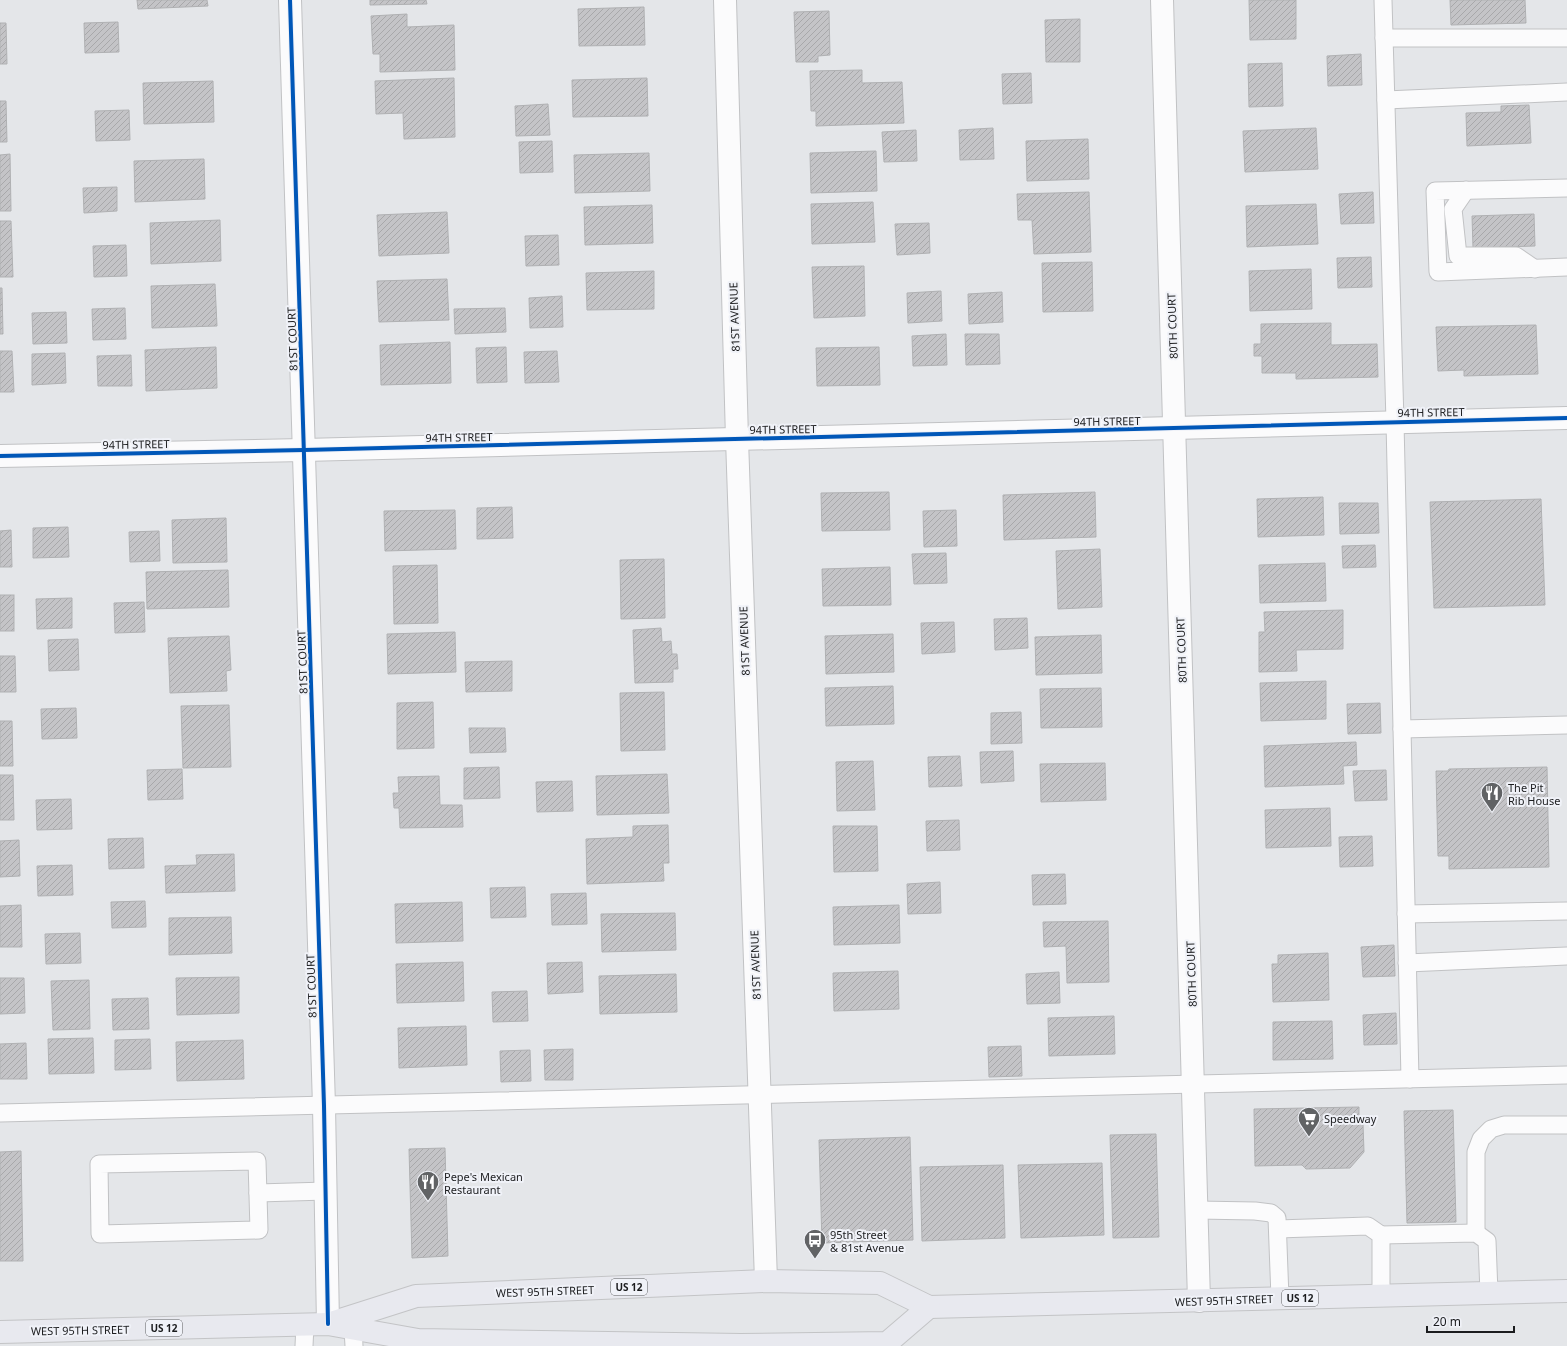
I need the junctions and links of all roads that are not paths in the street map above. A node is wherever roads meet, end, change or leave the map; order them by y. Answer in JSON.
{"nodes":[{"id":1,"x":290,"y":0,"type":"edge"},
{"id":2,"x":725,"y":0,"type":"edge"},
{"id":3,"x":1162,"y":0,"type":"edge"},
{"id":4,"x":1383,"y":0,"type":"edge"},
{"id":5,"x":1384,"y":38,"type":"junction"},
{"id":6,"x":1567,"y":38,"type":"edge"},
{"id":7,"x":1567,"y":92,"type":"edge"},
{"id":8,"x":1386,"y":100,"type":"junction"},
{"id":9,"x":1567,"y":188,"type":"edge"},
{"id":10,"x":1466,"y":190,"type":"junction"},
{"id":11,"x":1567,"y":267,"type":"edge"},
{"id":12,"x":1534,"y":268,"type":"junction"},
{"id":13,"x":1567,"y":418,"type":"edge"},
{"id":14,"x":1395,"y":422,"type":"junction"},
{"id":15,"x":1175,"y":428,"type":"junction"},
{"id":16,"x":737,"y":439,"type":"junction"},
{"id":17,"x":304,"y":450,"type":"junction"},
{"id":18,"x":0,"y":456,"type":"edge"},
{"id":19,"x":1567,"y":725,"type":"edge"},
{"id":20,"x":1402,"y":729,"type":"junction"},
{"id":21,"x":1567,"y":911,"type":"edge"},
{"id":22,"x":1406,"y":914,"type":"junction"},
{"id":23,"x":1567,"y":956,"type":"edge"},
{"id":24,"x":1407,"y":963,"type":"junction"},
{"id":25,"x":1567,"y":1075,"type":"edge"},
{"id":26,"x":1410,"y":1079,"type":"junction"},
{"id":27,"x":1194,"y":1084,"type":"junction"},
{"id":28,"x":759,"y":1095,"type":"junction"},
{"id":29,"x":324,"y":1106,"type":"junction"},
{"id":30,"x":0,"y":1113,"type":"edge"},
{"id":31,"x":1567,"y":1125,"type":"edge"},
{"id":32,"x":326,"y":1191,"type":"junction"},
{"id":33,"x":258,"y":1193,"type":"junction"},
{"id":34,"x":1197,"y":1210,"type":"junction"},
{"id":35,"x":1278,"y":1229,"type":"junction"},
{"id":36,"x":1476,"y":1233,"type":"junction"},
{"id":37,"x":1380,"y":1235,"type":"junction"},
{"id":38,"x":766,"y":1281,"type":"junction"},
{"id":39,"x":1567,"y":1291,"type":"edge"},
{"id":40,"x":1490,"y":1293,"type":"junction"},
{"id":41,"x":1380,"y":1296,"type":"junction"},
{"id":42,"x":1280,"y":1298,"type":"junction"},
{"id":43,"x":1200,"y":1301,"type":"junction"},
{"id":44,"x":929,"y":1307,"type":"junction"},
{"id":45,"x":328,"y":1324,"type":"junction"},
{"id":46,"x":305,"y":1325,"type":"junction"},
{"id":47,"x":0,"y":1332,"type":"edge"},
{"id":48,"x":353,"y":1337,"type":"edge"},
{"id":49,"x":304,"y":1346,"type":"edge"}],
"edges":[{"from":1,"to":17,"type":"street","name":"81ST COURT"},
{"from":2,"to":16,"type":"street","name":"81ST AVENUE"},
{"from":3,"to":15,"type":"street","name":"80TH COURT"},
{"from":4,"to":5,"type":"lane"},
{"from":5,"to":6,"type":"lane"},
{"from":5,"to":8,"type":"lane"},
{"from":7,"to":8,"type":"lane"},
{"from":8,"to":14,"type":"lane"},
{"from":9,"to":10,"type":"lane"},
{"from":10,"to":12,"type":"lane"},
{"from":10,"to":12,"type":"lane"},
{"from":11,"to":12,"type":"lane"},
{"from":13,"to":14,"type":"street","name":"94TH STREET"},
{"from":14,"to":15,"type":"street","name":"94TH STREET"},
{"from":14,"to":20,"type":"lane"},
{"from":15,"to":16,"type":"street","name":"94TH STREET"},
{"from":15,"to":27,"type":"street","name":"80TH COURT"},
{"from":16,"to":17,"type":"street","name":"94TH STREET"},
{"from":16,"to":28,"type":"street","name":"81ST AVENUE"},
{"from":17,"to":18,"type":"street","name":"94TH STREET"},
{"from":17,"to":29,"type":"street","name":"81ST COURT"},
{"from":19,"to":20,"type":"lane"},
{"from":20,"to":22,"type":"lane"},
{"from":21,"to":22,"type":"lane"},
{"from":22,"to":24,"type":"lane"},
{"from":23,"to":24,"type":"lane"},
{"from":24,"to":26,"type":"lane"},
{"from":25,"to":26,"type":"lane"},
{"from":26,"to":27,"type":"lane"},
{"from":27,"to":28,"type":"lane"},
{"from":27,"to":34,"type":"street","name":"80TH COURT"},
{"from":28,"to":29,"type":"lane"},
{"from":28,"to":38,"type":"street","name":"81ST AVENUE"},
{"from":29,"to":30,"type":"lane"},
{"from":29,"to":32,"type":"street","name":"81ST COURT"},
{"from":31,"to":36,"type":"lane"},
{"from":32,"to":33,"type":"lane"},
{"from":32,"to":45,"type":"street","name":"81ST COURT"},
{"from":33,"to":33,"type":"lane"},
{"from":34,"to":35,"type":"lane"},
{"from":34,"to":43,"type":"street","name":"80TH COURT"},
{"from":35,"to":37,"type":"lane"},
{"from":35,"to":42,"type":"lane"},
{"from":36,"to":37,"type":"lane"},
{"from":36,"to":40,"type":"lane"},
{"from":37,"to":41,"type":"lane"},
{"from":38,"to":44,"type":"main road","name":"WEST 95TH STREET","number":"US 12"},
{"from":38,"to":45,"type":"main road","name":"WEST 95TH STREET","number":"US 12"},
{"from":39,"to":40,"type":"main road","name":"WEST 95TH STREET","number":"US 12"},
{"from":40,"to":41,"type":"main road","name":"WEST 95TH STREET","number":"US 12"},
{"from":41,"to":42,"type":"main road","name":"WEST 95TH STREET","number":"US 12"},
{"from":42,"to":43,"type":"main road","name":"WEST 95TH STREET","number":"US 12"},
{"from":43,"to":44,"type":"main road","name":"WEST 95TH STREET","number":"US 12"},
{"from":44,"to":48,"type":"main road","name":"WEST 95TH STREET","number":"US 12"},
{"from":45,"to":46,"type":"main road","name":"WEST 95TH STREET","number":"US 12"},
{"from":45,"to":48,"type":"main road","name":"WEST 95TH STREET","number":"US 12"},
{"from":46,"to":47,"type":"main road","name":"WEST 95TH STREET","number":"US 12"},
{"from":46,"to":49,"type":"lane"}]}
